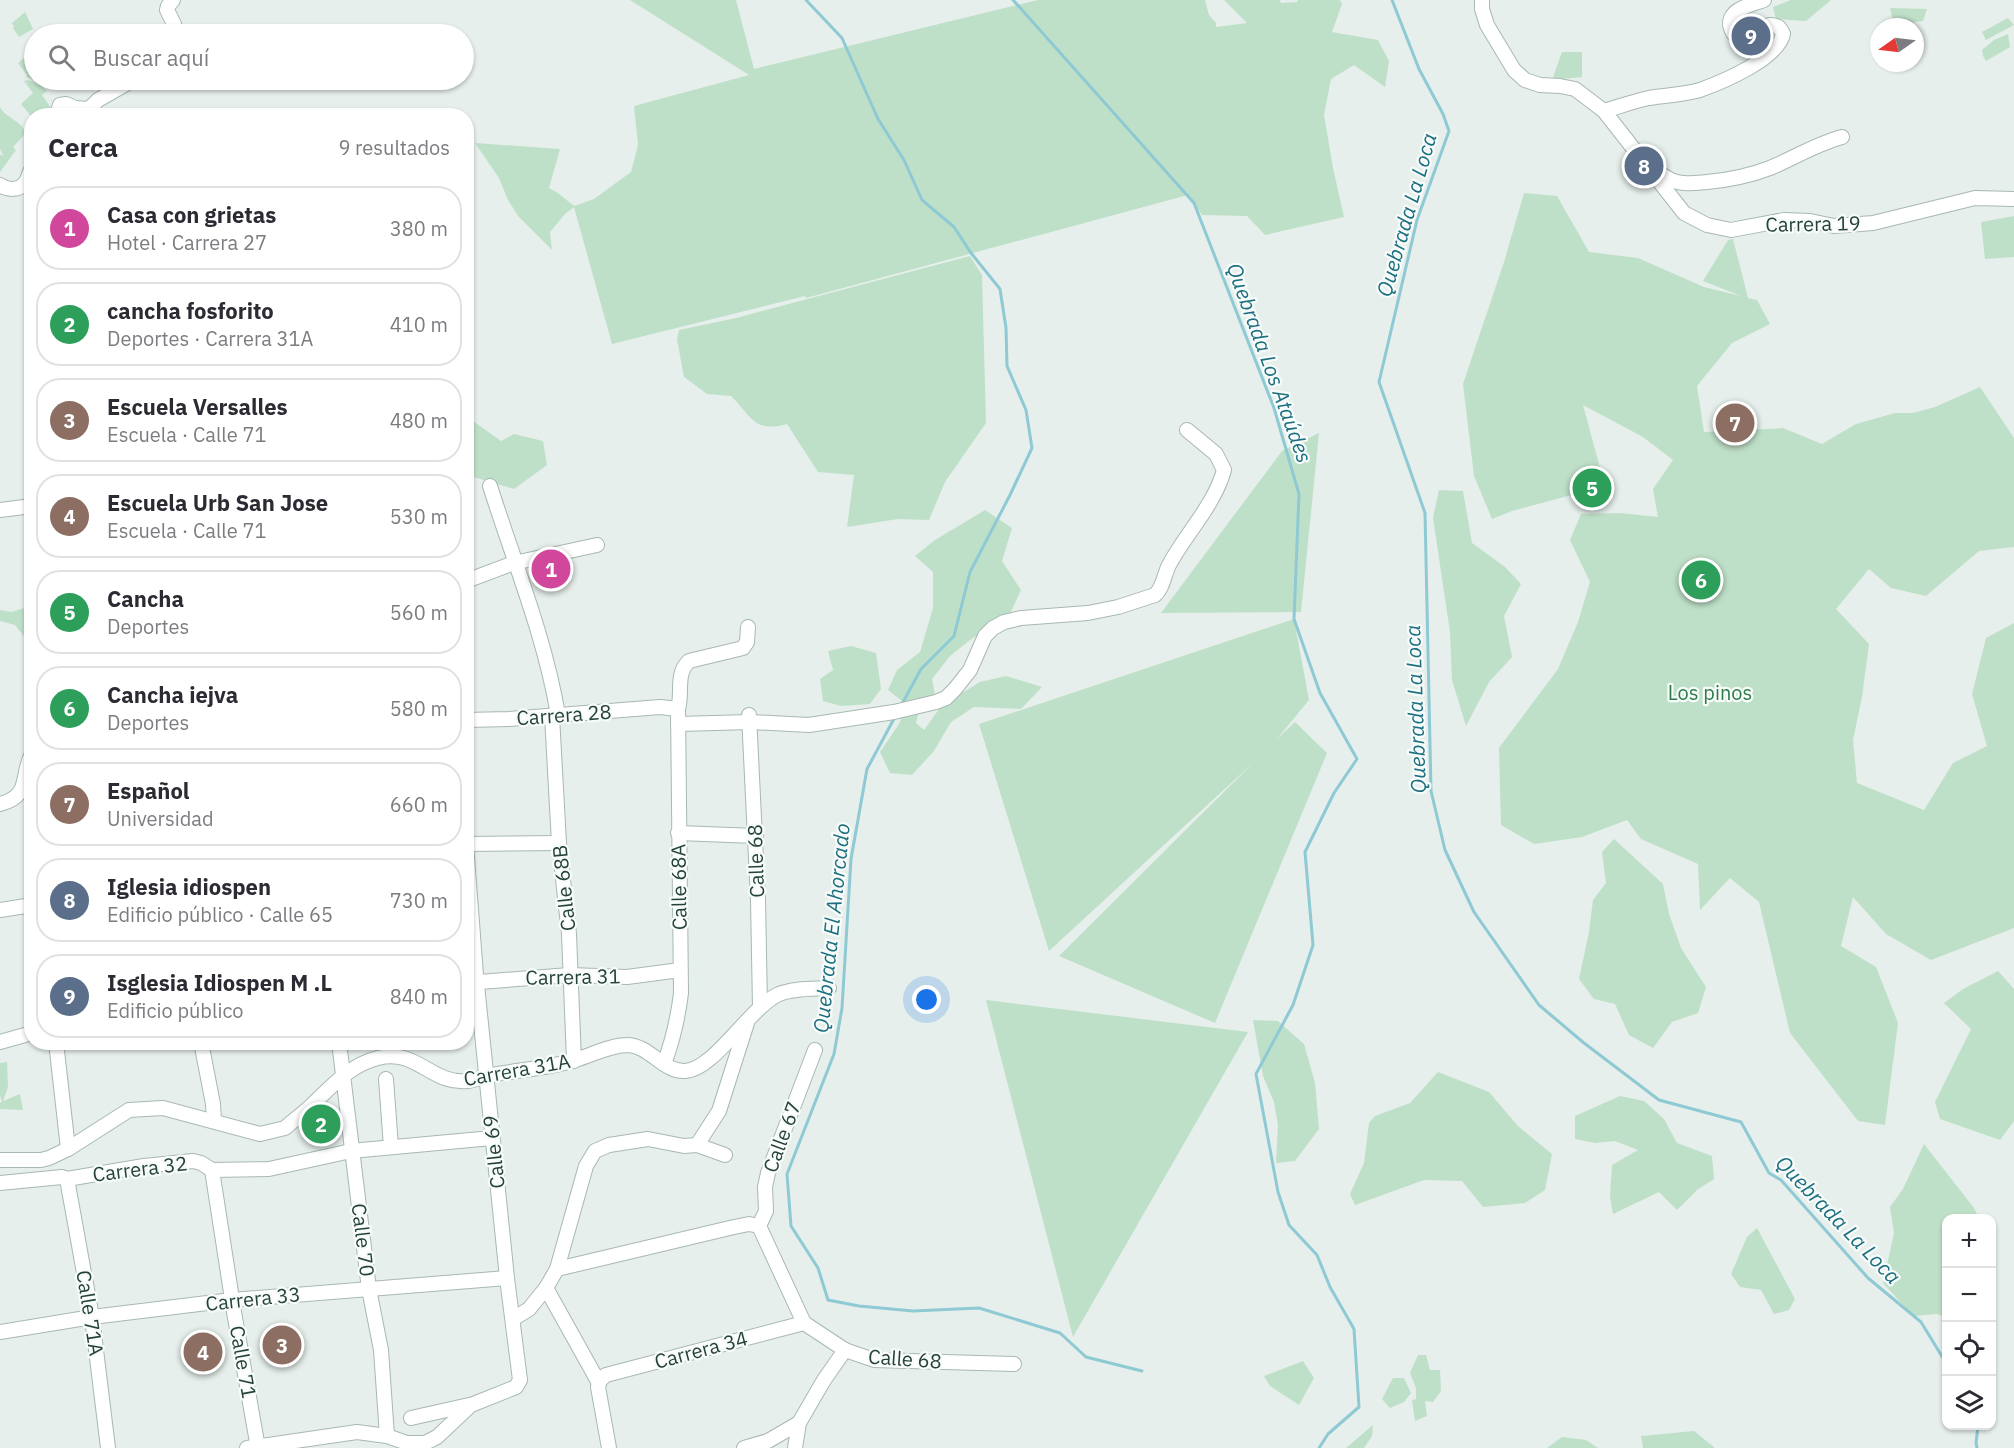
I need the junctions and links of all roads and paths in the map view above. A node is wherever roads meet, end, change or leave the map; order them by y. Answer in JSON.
{"nodes":[{"id":1,"x":173,"y":0,"type":"edge"},
{"id":2,"x":183,"y":0,"type":"edge"},
{"id":3,"x":1482,"y":0,"type":"edge"},
{"id":4,"x":1764,"y":0,"type":"edge"},
{"id":5,"x":188,"y":1,"type":"edge"},
{"id":6,"x":174,"y":24,"type":"edge"},
{"id":7,"x":116,"y":90,"type":"edge"},
{"id":8,"x":59,"y":108,"type":"edge"},
{"id":9,"x":75,"y":108,"type":"edge"},
{"id":10,"x":90,"y":108,"type":"edge"},
{"id":11,"x":1604,"y":111,"type":"junction"},
{"id":12,"x":1842,"y":137,"type":"dead end"},
{"id":13,"x":1648,"y":166,"type":"junction"},
{"id":14,"x":24,"y":184,"type":"edge"},
{"id":15,"x":0,"y":185,"type":"edge"},
{"id":16,"x":2014,"y":199,"type":"edge"},
{"id":17,"x":1187,"y":430,"type":"dead end"},
{"id":18,"x":490,"y":486,"type":"dead end"},
{"id":19,"x":24,"y":508,"type":"edge"},
{"id":20,"x":0,"y":510,"type":"edge"},
{"id":21,"x":597,"y":545,"type":"dead end"},
{"id":22,"x":514,"y":563,"type":"junction"},
{"id":23,"x":474,"y":578,"type":"edge"},
{"id":24,"x":748,"y":627,"type":"dead end"},
{"id":25,"x":678,"y":709,"type":"junction"},
{"id":26,"x":555,"y":716,"type":"junction"},
{"id":27,"x":750,"y":718,"type":"junction"},
{"id":28,"x":474,"y":720,"type":"edge"},
{"id":29,"x":678,"y":724,"type":"junction"},
{"id":30,"x":24,"y":788,"type":"edge"},
{"id":31,"x":0,"y":804,"type":"edge"},
{"id":32,"x":678,"y":833,"type":"junction"},
{"id":33,"x":756,"y":836,"type":"junction"},
{"id":34,"x":559,"y":843,"type":"junction"},
{"id":35,"x":474,"y":844,"type":"edge"},
{"id":36,"x":24,"y":906,"type":"edge"},
{"id":37,"x":0,"y":910,"type":"edge"},
{"id":38,"x":680,"y":970,"type":"junction"},
{"id":39,"x":570,"y":975,"type":"junction"},
{"id":40,"x":474,"y":982,"type":"edge"},
{"id":41,"x":829,"y":988,"type":"dead end"},
{"id":42,"x":474,"y":995,"type":"edge"},
{"id":43,"x":760,"y":1007,"type":"junction"},
{"id":44,"x":747,"y":1021,"type":"junction"},
{"id":45,"x":24,"y":1035,"type":"edge"},
{"id":46,"x":0,"y":1042,"type":"edge"},
{"id":47,"x":57,"y":1050,"type":"edge"},
{"id":48,"x":203,"y":1050,"type":"edge"},
{"id":49,"x":340,"y":1050,"type":"edge"},
{"id":50,"x":815,"y":1050,"type":"dead end"},
{"id":51,"x":574,"y":1061,"type":"junction"},
{"id":52,"x":664,"y":1064,"type":"junction"},
{"id":53,"x":344,"y":1074,"type":"junction"},
{"id":54,"x":486,"y":1076,"type":"junction"},
{"id":55,"x":386,"y":1079,"type":"dead end"},
{"id":56,"x":214,"y":1120,"type":"junction"},
{"id":57,"x":492,"y":1138,"type":"junction"},
{"id":58,"x":697,"y":1145,"type":"junction"},
{"id":59,"x":392,"y":1147,"type":"junction"},
{"id":60,"x":68,"y":1149,"type":"junction"},
{"id":61,"x":351,"y":1151,"type":"junction"},
{"id":62,"x":725,"y":1155,"type":"dead end"},
{"id":63,"x":0,"y":1160,"type":"edge"},
{"id":64,"x":212,"y":1170,"type":"junction"},
{"id":65,"x":67,"y":1179,"type":"junction"},
{"id":66,"x":0,"y":1183,"type":"edge"},
{"id":67,"x":759,"y":1226,"type":"junction"},
{"id":68,"x":557,"y":1269,"type":"junction"},
{"id":69,"x":507,"y":1278,"type":"junction"},
{"id":70,"x":369,"y":1288,"type":"junction"},
{"id":71,"x":546,"y":1288,"type":"junction"},
{"id":72,"x":232,"y":1300,"type":"junction"},
{"id":73,"x":92,"y":1317,"type":"junction"},
{"id":74,"x":513,"y":1319,"type":"junction"},
{"id":75,"x":804,"y":1323,"type":"junction"},
{"id":76,"x":0,"y":1332,"type":"edge"},
{"id":77,"x":845,"y":1350,"type":"junction"},
{"id":78,"x":1014,"y":1364,"type":"dead end"},
{"id":79,"x":599,"y":1381,"type":"junction"},
{"id":80,"x":471,"y":1405,"type":"junction"},
{"id":81,"x":411,"y":1418,"type":"dead end"},
{"id":82,"x":800,"y":1423,"type":"junction"},
{"id":83,"x":387,"y":1436,"type":"junction"},
{"id":84,"x":108,"y":1448,"type":"edge"},
{"id":85,"x":252,"y":1448,"type":"edge"},
{"id":86,"x":609,"y":1448,"type":"edge"},
{"id":87,"x":744,"y":1448,"type":"edge"},
{"id":88,"x":795,"y":1448,"type":"edge"}],
"edges":[{"from":1,"to":6,"type":"street"},
{"from":2,"to":5,"type":"street"},
{"from":3,"to":11,"type":"street"},
{"from":4,"to":11,"type":"street"},
{"from":7,"to":10,"type":"street"},
{"from":8,"to":9,"type":"street"},
{"from":11,"to":13,"type":"street"},
{"from":12,"to":13,"type":"street"},
{"from":13,"to":16,"type":"street","name":"Carrera 19"},
{"from":14,"to":15,"type":"street"},
{"from":17,"to":27,"type":"street"},
{"from":18,"to":22,"type":"street"},
{"from":19,"to":20,"type":"street"},
{"from":21,"to":22,"type":"street"},
{"from":22,"to":23,"type":"street"},
{"from":22,"to":26,"type":"street","name":"Calle 68B"},
{"from":24,"to":25,"type":"street","name":"Calle 68A"},
{"from":25,"to":26,"type":"street","name":"Carrera 28"},
{"from":25,"to":29,"type":"street","name":"Calle 68A"},
{"from":26,"to":28,"type":"street","name":"Carrera 28"},
{"from":26,"to":34,"type":"street","name":"Calle 68B"},
{"from":27,"to":29,"type":"street"},
{"from":27,"to":33,"type":"street","name":"Calle 68"},
{"from":29,"to":32,"type":"street","name":"Calle 68A"},
{"from":30,"to":31,"type":"street"},
{"from":32,"to":33,"type":"street"},
{"from":32,"to":38,"type":"street","name":"Calle 68A"},
{"from":33,"to":43,"type":"street","name":"Calle 68"},
{"from":34,"to":35,"type":"street"},
{"from":34,"to":39,"type":"street","name":"Calle 68B"},
{"from":36,"to":37,"type":"street"},
{"from":38,"to":39,"type":"street","name":"Carrera 31"},
{"from":38,"to":52,"type":"street","name":"Calle 68A"},
{"from":39,"to":40,"type":"street","name":"Carrera 31"},
{"from":39,"to":51,"type":"street","name":"Calle 68B"},
{"from":41,"to":43,"type":"street","name":"Carrera 31A"},
{"from":42,"to":54,"type":"street","name":"Calle 69"},
{"from":43,"to":44,"type":"street","name":"Carrera 31A"},
{"from":44,"to":52,"type":"street","name":"Carrera 31A"},
{"from":44,"to":58,"type":"street"},
{"from":45,"to":46,"type":"street"},
{"from":47,"to":60,"type":"street"},
{"from":48,"to":56,"type":"street"},
{"from":49,"to":53,"type":"street","name":"Calle 70"},
{"from":50,"to":67,"type":"street","name":"Calle 67"},
{"from":51,"to":52,"type":"street","name":"Carrera 31A"},
{"from":51,"to":54,"type":"street","name":"Carrera 31A"},
{"from":53,"to":54,"type":"street","name":"Carrera 31A"},
{"from":53,"to":56,"type":"street","name":"Carrera 31A"},
{"from":53,"to":61,"type":"street","name":"Calle 70"},
{"from":54,"to":57,"type":"street","name":"Calle 69"},
{"from":55,"to":59,"type":"street"},
{"from":56,"to":60,"type":"street","name":"Carrera 31A"},
{"from":57,"to":59,"type":"street","name":"Carrera 32"},
{"from":57,"to":69,"type":"street","name":"Calle 69"},
{"from":58,"to":62,"type":"street"},
{"from":58,"to":68,"type":"street"},
{"from":59,"to":61,"type":"street","name":"Carrera 32"},
{"from":60,"to":63,"type":"street","name":"Carrera 31A"},
{"from":61,"to":64,"type":"street","name":"Carrera 32"},
{"from":61,"to":70,"type":"street","name":"Calle 70"},
{"from":64,"to":65,"type":"street","name":"Carrera 32"},
{"from":64,"to":72,"type":"street","name":"Calle 71"},
{"from":65,"to":66,"type":"street","name":"Carrera 32"},
{"from":65,"to":73,"type":"street","name":"Calle 71A"},
{"from":67,"to":68,"type":"street"},
{"from":67,"to":75,"type":"street"},
{"from":68,"to":71,"type":"street"},
{"from":69,"to":70,"type":"street","name":"Carrera 33"},
{"from":69,"to":74,"type":"street","name":"Calle 69"},
{"from":70,"to":72,"type":"street","name":"Carrera 33"},
{"from":70,"to":83,"type":"street","name":"Calle 70"},
{"from":71,"to":74,"type":"street"},
{"from":71,"to":79,"type":"street"},
{"from":72,"to":73,"type":"street","name":"Carrera 33"},
{"from":72,"to":85,"type":"street","name":"Calle 71"},
{"from":73,"to":76,"type":"street","name":"Carrera 33"},
{"from":73,"to":84,"type":"street","name":"Calle 71A"},
{"from":74,"to":80,"type":"street","name":"Calle 69"},
{"from":75,"to":77,"type":"street","name":"Calle 68"},
{"from":75,"to":79,"type":"street","name":"Carrera 34"},
{"from":77,"to":78,"type":"street","name":"Calle 68"},
{"from":77,"to":82,"type":"street"},
{"from":79,"to":86,"type":"street"},
{"from":80,"to":81,"type":"street"},
{"from":80,"to":83,"type":"street"},
{"from":82,"to":87,"type":"street"},
{"from":82,"to":88,"type":"street"},
{"from":83,"to":85,"type":"street"}]}
